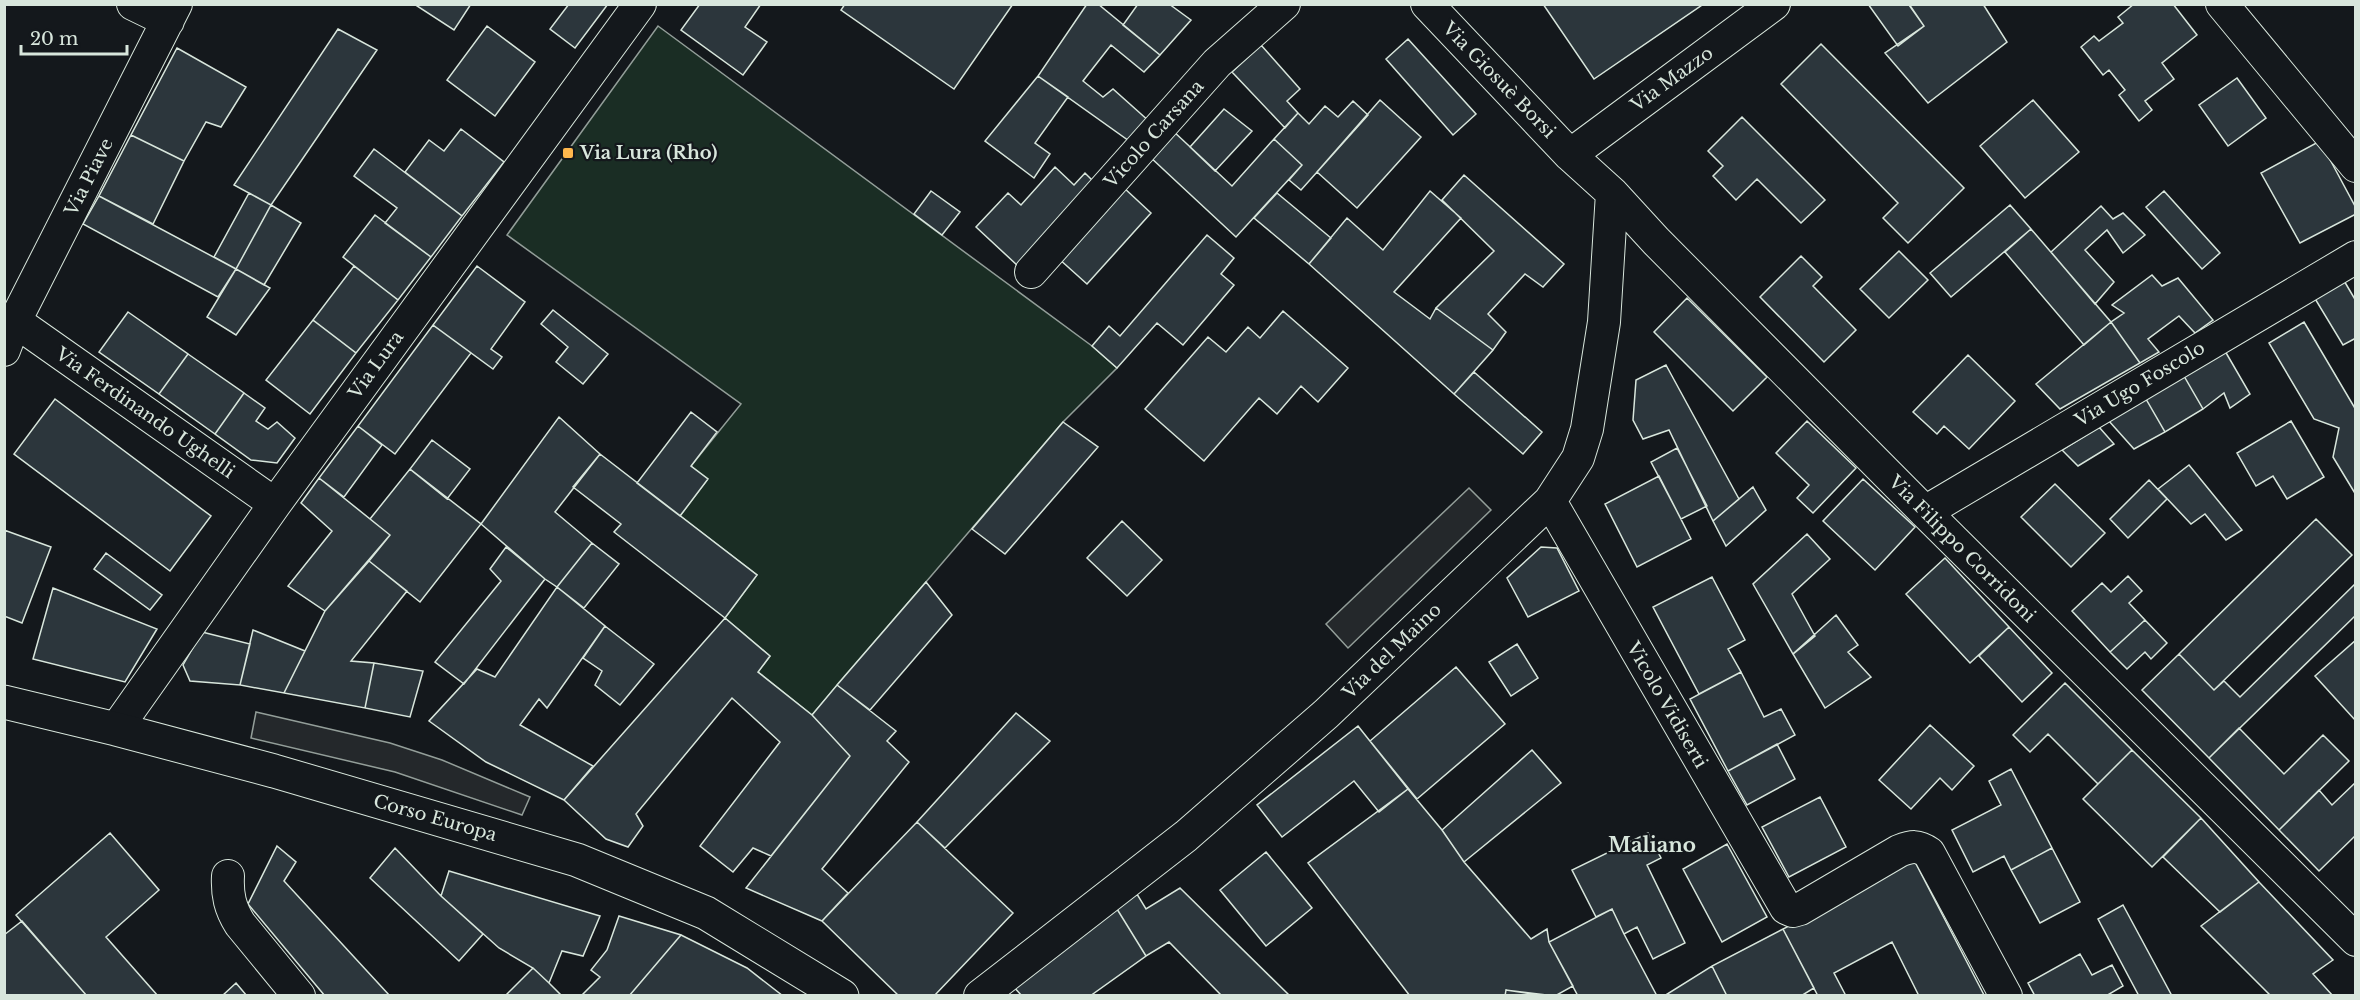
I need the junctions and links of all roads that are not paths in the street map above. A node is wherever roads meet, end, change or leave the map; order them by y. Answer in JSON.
{"nodes":[{"id":1,"x":133,"y":4,"type":"edge"},
{"id":2,"x":640,"y":4,"type":"edge"},
{"id":3,"x":1284,"y":4,"type":"edge"},
{"id":4,"x":1426,"y":4,"type":"edge"},
{"id":5,"x":2222,"y":4,"type":"edge"},
{"id":6,"x":1772,"y":5,"type":"edge"},
{"id":7,"x":172,"y":13,"type":"edge"},
{"id":8,"x":1570,"y":155,"type":"junction"},
{"id":9,"x":2355,"y":166,"type":"edge"},
{"id":10,"x":1612,"y":193,"type":"junction"},
{"id":11,"x":2355,"y":257,"type":"edge"},
{"id":12,"x":1031,"y":272,"type":"dead end"},
{"id":13,"x":10,"y":336,"type":"edge"},
{"id":14,"x":1550,"y":501,"type":"junction"},
{"id":15,"x":275,"y":504,"type":"junction"},
{"id":16,"x":1925,"y":512,"type":"junction"},
{"id":17,"x":4,"y":702,"type":"edge"},
{"id":18,"x":116,"y":729,"type":"junction"},
{"id":19,"x":228,"y":876,"type":"dead end"},
{"id":20,"x":2355,"y":940,"type":"edge"},
{"id":21,"x":299,"y":996,"type":"edge"},
{"id":22,"x":842,"y":996,"type":"edge"},
{"id":23,"x":980,"y":996,"type":"edge"},
{"id":24,"x":2006,"y":996,"type":"edge"}],
"edges":[{"from":1,"to":7,"type":"street"},
{"from":2,"to":15,"type":"street","name":"Via Lura"},
{"from":3,"to":12,"type":"street","name":"Vicolo Carsana"},
{"from":4,"to":8,"type":"street","name":"Via Giosuè Borsi"},
{"from":5,"to":9,"type":"street"},
{"from":6,"to":8,"type":"street","name":"Via Mazzo"},
{"from":7,"to":13,"type":"street","name":"Via Piave"},
{"from":8,"to":10,"type":"street","name":"Via Filippo Corridoni"},
{"from":10,"to":14,"type":"street","name":"Via del Maino"},
{"from":10,"to":16,"type":"street","name":"Via Filippo Corridoni"},
{"from":11,"to":16,"type":"street","name":"Via Ugo Foscolo"},
{"from":13,"to":15,"type":"street","name":"Via Ferdinando Ughelli"},
{"from":14,"to":23,"type":"street","name":"Via del Maino"},
{"from":14,"to":24,"type":"street","name":"Vicolo Vidiserti"},
{"from":15,"to":18,"type":"street","name":"Via Lura"},
{"from":16,"to":20,"type":"street","name":"Via Filippo Corridoni"},
{"from":17,"to":18,"type":"main road","name":"Corso Europa"},
{"from":18,"to":22,"type":"main road","name":"Corso Europa"},
{"from":19,"to":21,"type":"street"}]}
